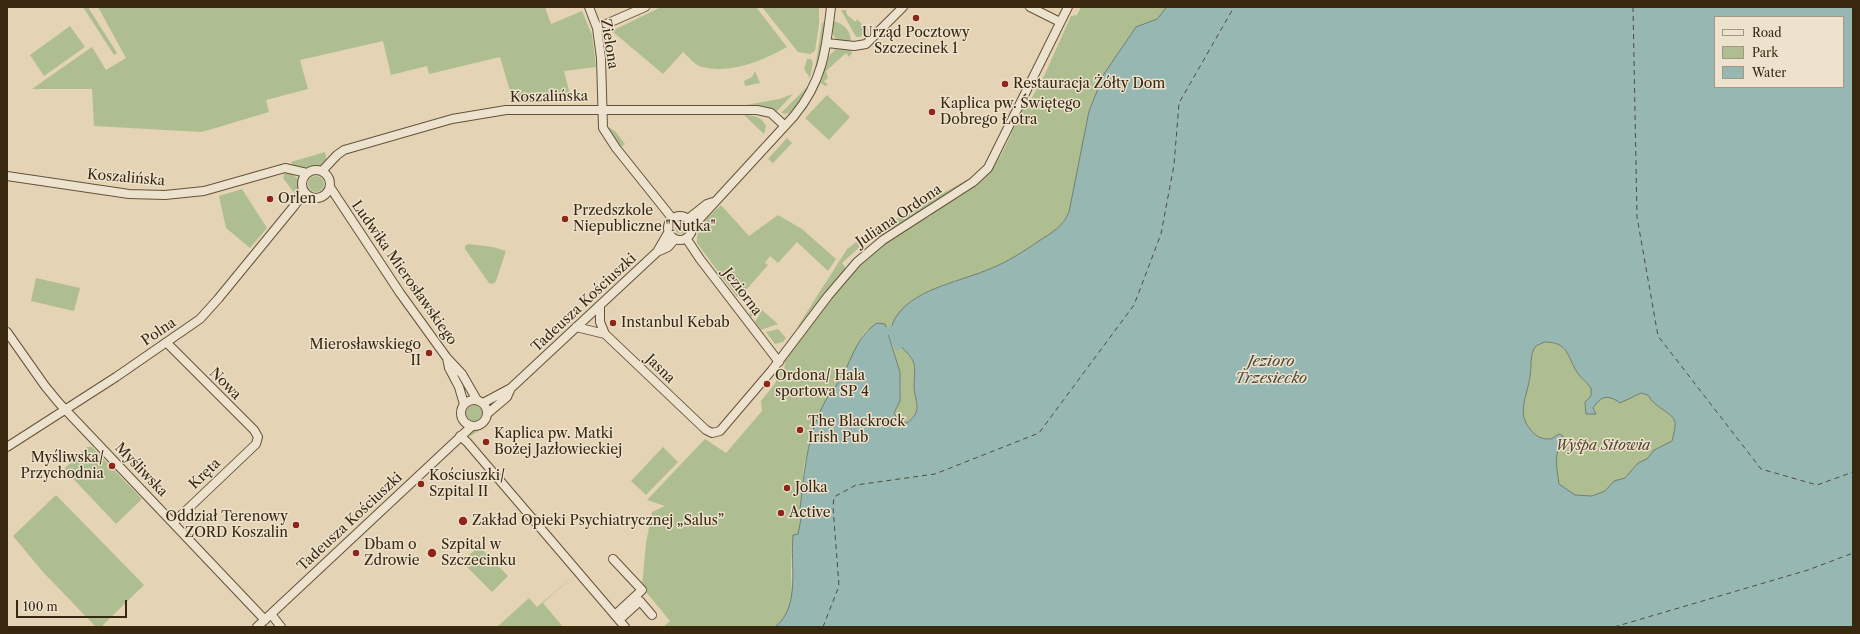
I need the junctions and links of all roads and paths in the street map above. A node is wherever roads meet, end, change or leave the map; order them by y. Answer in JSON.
{"nodes":[{"id":1,"x":589,"y":7,"type":"edge"},
{"id":2,"x":644,"y":7,"type":"edge"},
{"id":3,"x":831,"y":7,"type":"edge"},
{"id":4,"x":903,"y":7,"type":"edge"},
{"id":5,"x":1030,"y":7,"type":"edge"},
{"id":6,"x":1068,"y":7,"type":"edge"},
{"id":7,"x":1060,"y":22,"type":"junction"},
{"id":8,"x":597,"y":28,"type":"junction"},
{"id":9,"x":827,"y":43,"type":"junction"},
{"id":10,"x":602,"y":109,"type":"junction"},
{"id":11,"x":785,"y":126,"type":"junction"},
{"id":12,"x":322,"y":171,"type":"junction"},
{"id":13,"x":7,"y":176,"type":"edge"},
{"id":14,"x":305,"y":176,"type":"junction"},
{"id":15,"x":330,"y":187,"type":"junction"},
{"id":16,"x":307,"y":195,"type":"junction"},
{"id":17,"x":322,"y":197,"type":"junction"},
{"id":18,"x":340,"y":203,"type":"junction"},
{"id":19,"x":672,"y":218,"type":"junction"},
{"id":20,"x":690,"y":223,"type":"junction"},
{"id":21,"x":671,"y":236,"type":"junction"},
{"id":22,"x":686,"y":238,"type":"junction"},
{"id":23,"x":600,"y":305,"type":"junction"},
{"id":24,"x":576,"y":327,"type":"junction"},
{"id":25,"x":7,"y":332,"type":"edge"},
{"id":26,"x":605,"y":334,"type":"junction"},
{"id":27,"x":167,"y":343,"type":"junction"},
{"id":28,"x":447,"y":358,"type":"junction"},
{"id":29,"x":779,"y":362,"type":"junction"},
{"id":30,"x":511,"y":388,"type":"junction"},
{"id":31,"x":480,"y":402,"type":"junction"},
{"id":32,"x":464,"y":404,"type":"junction"},
{"id":33,"x":65,"y":409,"type":"junction"},
{"id":34,"x":487,"y":414,"type":"junction"},
{"id":35,"x":464,"y":421,"type":"junction"},
{"id":36,"x":699,"y":423,"type":"joint"},
{"id":37,"x":472,"y":426,"type":"junction"},
{"id":38,"x":460,"y":436,"type":"junction"},
{"id":39,"x":254,"y":445,"type":"joint"},
{"id":40,"x":7,"y":447,"type":"edge"},
{"id":41,"x":173,"y":523,"type":"junction"},
{"id":42,"x":613,"y":559,"type":"dead end"},
{"id":43,"x":652,"y":615,"type":"dead end"},
{"id":44,"x":268,"y":617,"type":"junction"},
{"id":45,"x":617,"y":617,"type":"junction"},
{"id":46,"x":257,"y":627,"type":"edge"},
{"id":47,"x":282,"y":627,"type":"edge"},
{"id":48,"x":625,"y":627,"type":"edge"}],
"edges":[{"from":1,"to":8,"type":"street","name":"Zielona"},
{"from":2,"to":8,"type":"street"},
{"from":3,"to":9,"type":"street"},
{"from":4,"to":9,"type":"street"},
{"from":5,"to":7,"type":"street"},
{"from":6,"to":7,"type":"street","name":"Juliana Ordona"},
{"from":7,"to":29,"type":"street","name":"Juliana Ordona"},
{"from":8,"to":10,"type":"street","name":"Zielona"},
{"from":9,"to":11,"type":"street"},
{"from":10,"to":11,"type":"street","name":"Koszalińska"},
{"from":10,"to":12,"type":"street","name":"Koszalińska"},
{"from":10,"to":19,"type":"street"},
{"from":11,"to":20,"type":"street"},
{"from":12,"to":14,"type":"street"},
{"from":12,"to":15,"type":"street"},
{"from":13,"to":14,"type":"street","name":"Koszalińska"},
{"from":14,"to":16,"type":"street"},
{"from":15,"to":17,"type":"street"},
{"from":15,"to":18,"type":"street","name":"Ludwika Mierosławskiego"},
{"from":16,"to":17,"type":"street"},
{"from":16,"to":27,"type":"street","name":"Polna"},
{"from":17,"to":18,"type":"street","name":"Ludwika Mierosławskiego"},
{"from":18,"to":28,"type":"street","name":"Ludwika Mierosławskiego"},
{"from":19,"to":20,"type":"street"},
{"from":19,"to":21,"type":"street"},
{"from":20,"to":22,"type":"street"},
{"from":21,"to":22,"type":"street"},
{"from":21,"to":23,"type":"street","name":"Tadeusza Kościuszki"},
{"from":22,"to":29,"type":"street","name":"Jeziorna"},
{"from":23,"to":24,"type":"street","name":"Tadeusza Kościuszki"},
{"from":23,"to":26,"type":"street"},
{"from":24,"to":26,"type":"street","name":"Jasna"},
{"from":24,"to":30,"type":"street","name":"Tadeusza Kościuszki"},
{"from":25,"to":33,"type":"street","name":"Myśliwska"},
{"from":26,"to":36,"type":"street","name":"Jasna"},
{"from":27,"to":33,"type":"street","name":"Polna"},
{"from":27,"to":39,"type":"street","name":"Nowa"},
{"from":28,"to":31,"type":"street","name":"Ludwika Mierosławskiego"},
{"from":28,"to":32,"type":"street","name":"Ludwika Mierosławskiego"},
{"from":29,"to":36,"type":"street","name":"Juliana Ordona"},
{"from":30,"to":31,"type":"street","name":"Tadeusza Kościuszki"},
{"from":30,"to":34,"type":"street","name":"Tadeusza Kościuszki"},
{"from":31,"to":32,"type":"street"},
{"from":31,"to":34,"type":"street"},
{"from":32,"to":35,"type":"street"},
{"from":33,"to":40,"type":"street","name":"Polna"},
{"from":33,"to":41,"type":"street","name":"Myśliwska"},
{"from":34,"to":37,"type":"street"},
{"from":35,"to":37,"type":"street"},
{"from":35,"to":38,"type":"street"},
{"from":37,"to":38,"type":"street","name":"Tadeusza Kościuszki"},
{"from":38,"to":44,"type":"street","name":"Tadeusza Kościuszki"},
{"from":38,"to":45,"type":"street"},
{"from":39,"to":41,"type":"street","name":"Kręta"},
{"from":41,"to":44,"type":"street","name":"Myśliwska"},
{"from":42,"to":45,"type":"street"},
{"from":43,"to":45,"type":"street"},
{"from":44,"to":46,"type":"street","name":"Tadeusza Kościuszki"},
{"from":44,"to":47,"type":"street","name":"Myśliwska"},
{"from":45,"to":48,"type":"street"}]}
